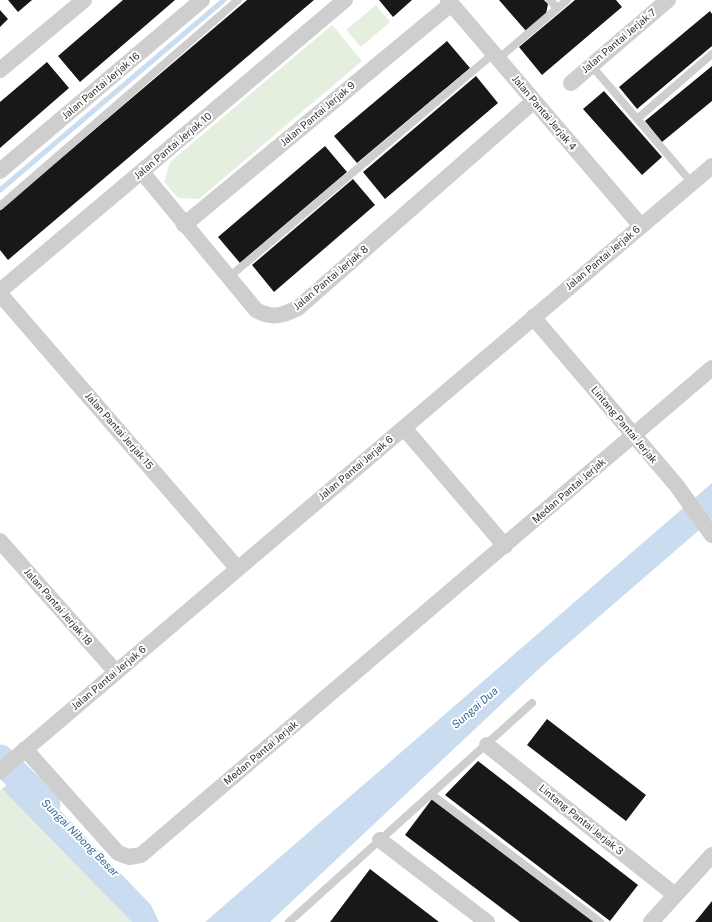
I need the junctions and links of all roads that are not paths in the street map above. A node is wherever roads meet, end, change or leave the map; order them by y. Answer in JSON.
{"nodes":[{"id":1,"x":84,"y":0,"type":"edge"},
{"id":2,"x":202,"y":0,"type":"edge"},
{"id":3,"x":238,"y":0,"type":"edge"},
{"id":4,"x":345,"y":0,"type":"edge"},
{"id":5,"x":550,"y":0,"type":"edge"},
{"id":6,"x":567,"y":0,"type":"edge"},
{"id":7,"x":449,"y":2,"type":"edge"},
{"id":8,"x":660,"y":2,"type":"edge"},
{"id":9,"x":557,"y":8,"type":"junction"},
{"id":10,"x":712,"y":54,"type":"edge"},
{"id":11,"x":496,"y":56,"type":"junction"},
{"id":12,"x":591,"y":65,"type":"junction"},
{"id":13,"x":0,"y":70,"type":"edge"},
{"id":14,"x":571,"y":82,"type":"dead end"},
{"id":15,"x":534,"y":101,"type":"junction"},
{"id":16,"x":637,"y":119,"type":"junction"},
{"id":17,"x":712,"y":166,"type":"edge"},
{"id":18,"x":0,"y":171,"type":"edge"},
{"id":19,"x":142,"y":172,"type":"junction"},
{"id":20,"x":692,"y":183,"type":"junction"},
{"id":21,"x":0,"y":206,"type":"edge"},
{"id":22,"x":184,"y":224,"type":"junction"},
{"id":23,"x":641,"y":226,"type":"junction"},
{"id":24,"x":228,"y":278,"type":"junction"},
{"id":25,"x":0,"y":291,"type":"edge"},
{"id":26,"x":0,"y":294,"type":"edge"},
{"id":27,"x":533,"y":317,"type":"junction"},
{"id":28,"x":712,"y":368,"type":"edge"},
{"id":29,"x":404,"y":428,"type":"junction"},
{"id":30,"x":634,"y":436,"type":"junction"},
{"id":31,"x":710,"y":532,"type":"edge"},
{"id":32,"x":0,"y":541,"type":"edge"},
{"id":33,"x":505,"y":546,"type":"junction"},
{"id":34,"x":238,"y":569,"type":"junction"},
{"id":35,"x":116,"y":672,"type":"junction"},
{"id":36,"x":532,"y":703,"type":"dead end"},
{"id":37,"x":487,"y":745,"type":"junction"},
{"id":38,"x":21,"y":752,"type":"junction"},
{"id":39,"x":0,"y":771,"type":"edge"},
{"id":40,"x":431,"y":794,"type":"junction"},
{"id":41,"x":380,"y":840,"type":"junction"},
{"id":42,"x":712,"y":855,"type":"edge"},
{"id":43,"x":675,"y":894,"type":"junction"},
{"id":44,"x":289,"y":922,"type":"edge"},
{"id":45,"x":487,"y":922,"type":"edge"},
{"id":46,"x":600,"y":922,"type":"edge"},
{"id":47,"x":651,"y":922,"type":"edge"}],
"edges":[{"from":1,"to":13,"type":"street"},
{"from":2,"to":18,"type":"street","name":"Jalan Pantai Jerjak 16"},
{"from":3,"to":21,"type":"lane"},
{"from":4,"to":19,"type":"street","name":"Jalan Pantai Jerjak 10"},
{"from":5,"to":9,"type":"lane"},
{"from":6,"to":9,"type":"lane"},
{"from":7,"to":11,"type":"street","name":"Jalan Pantai Jerjak 4"},
{"from":7,"to":22,"type":"street","name":"Jalan Pantai Jerjak 9"},
{"from":8,"to":12,"type":"street","name":"Jalan Pantai Jerjak 7"},
{"from":9,"to":11,"type":"lane"},
{"from":10,"to":16,"type":"lane"},
{"from":11,"to":15,"type":"street","name":"Jalan Pantai Jerjak 4"},
{"from":11,"to":24,"type":"lane"},
{"from":12,"to":14,"type":"street","name":"Jalan Pantai Jerjak 7"},
{"from":12,"to":16,"type":"lane"},
{"from":15,"to":23,"type":"street","name":"Jalan Pantai Jerjak 4"},
{"from":15,"to":24,"type":"street","name":"Jalan Pantai Jerjak 8"},
{"from":16,"to":20,"type":"lane"},
{"from":17,"to":20,"type":"street","name":"Jalan Pantai Jerjak 6"},
{"from":19,"to":22,"type":"street","name":"Jalan Pantai Jerjak 8"},
{"from":19,"to":25,"type":"street","name":"Jalan Pantai Jerjak 10"},
{"from":20,"to":23,"type":"street","name":"Jalan Pantai Jerjak 6"},
{"from":22,"to":24,"type":"street","name":"Jalan Pantai Jerjak 8"},
{"from":23,"to":27,"type":"street","name":"Jalan Pantai Jerjak 6"},
{"from":26,"to":34,"type":"street","name":"Jalan Pantai Jerjak 15"},
{"from":27,"to":29,"type":"street","name":"Jalan Pantai Jerjak 6"},
{"from":27,"to":30,"type":"street","name":"Lintang Pantai Jerjak"},
{"from":28,"to":30,"type":"street","name":"Medan Pantai Jerjak"},
{"from":29,"to":33,"type":"street"},
{"from":29,"to":34,"type":"street","name":"Jalan Pantai Jerjak 6"},
{"from":30,"to":31,"type":"street","name":"Lintang Pantai Jerjak"},
{"from":30,"to":33,"type":"street","name":"Medan Pantai Jerjak"},
{"from":32,"to":35,"type":"street","name":"Jalan Pantai Jerjak 18"},
{"from":33,"to":38,"type":"street","name":"Medan Pantai Jerjak"},
{"from":34,"to":35,"type":"street","name":"Jalan Pantai Jerjak 6"},
{"from":35,"to":38,"type":"street","name":"Jalan Pantai Jerjak 6"},
{"from":36,"to":37,"type":"lane"},
{"from":37,"to":40,"type":"lane"},
{"from":37,"to":43,"type":"street","name":"Lintang Pantai Jerjak 3"},
{"from":38,"to":39,"type":"street","name":"Jalan Pantai Jerjak 6"},
{"from":40,"to":41,"type":"lane"},
{"from":40,"to":46,"type":"lane"},
{"from":41,"to":44,"type":"lane"},
{"from":41,"to":45,"type":"street"},
{"from":42,"to":43,"type":"street"},
{"from":43,"to":47,"type":"street"}]}
